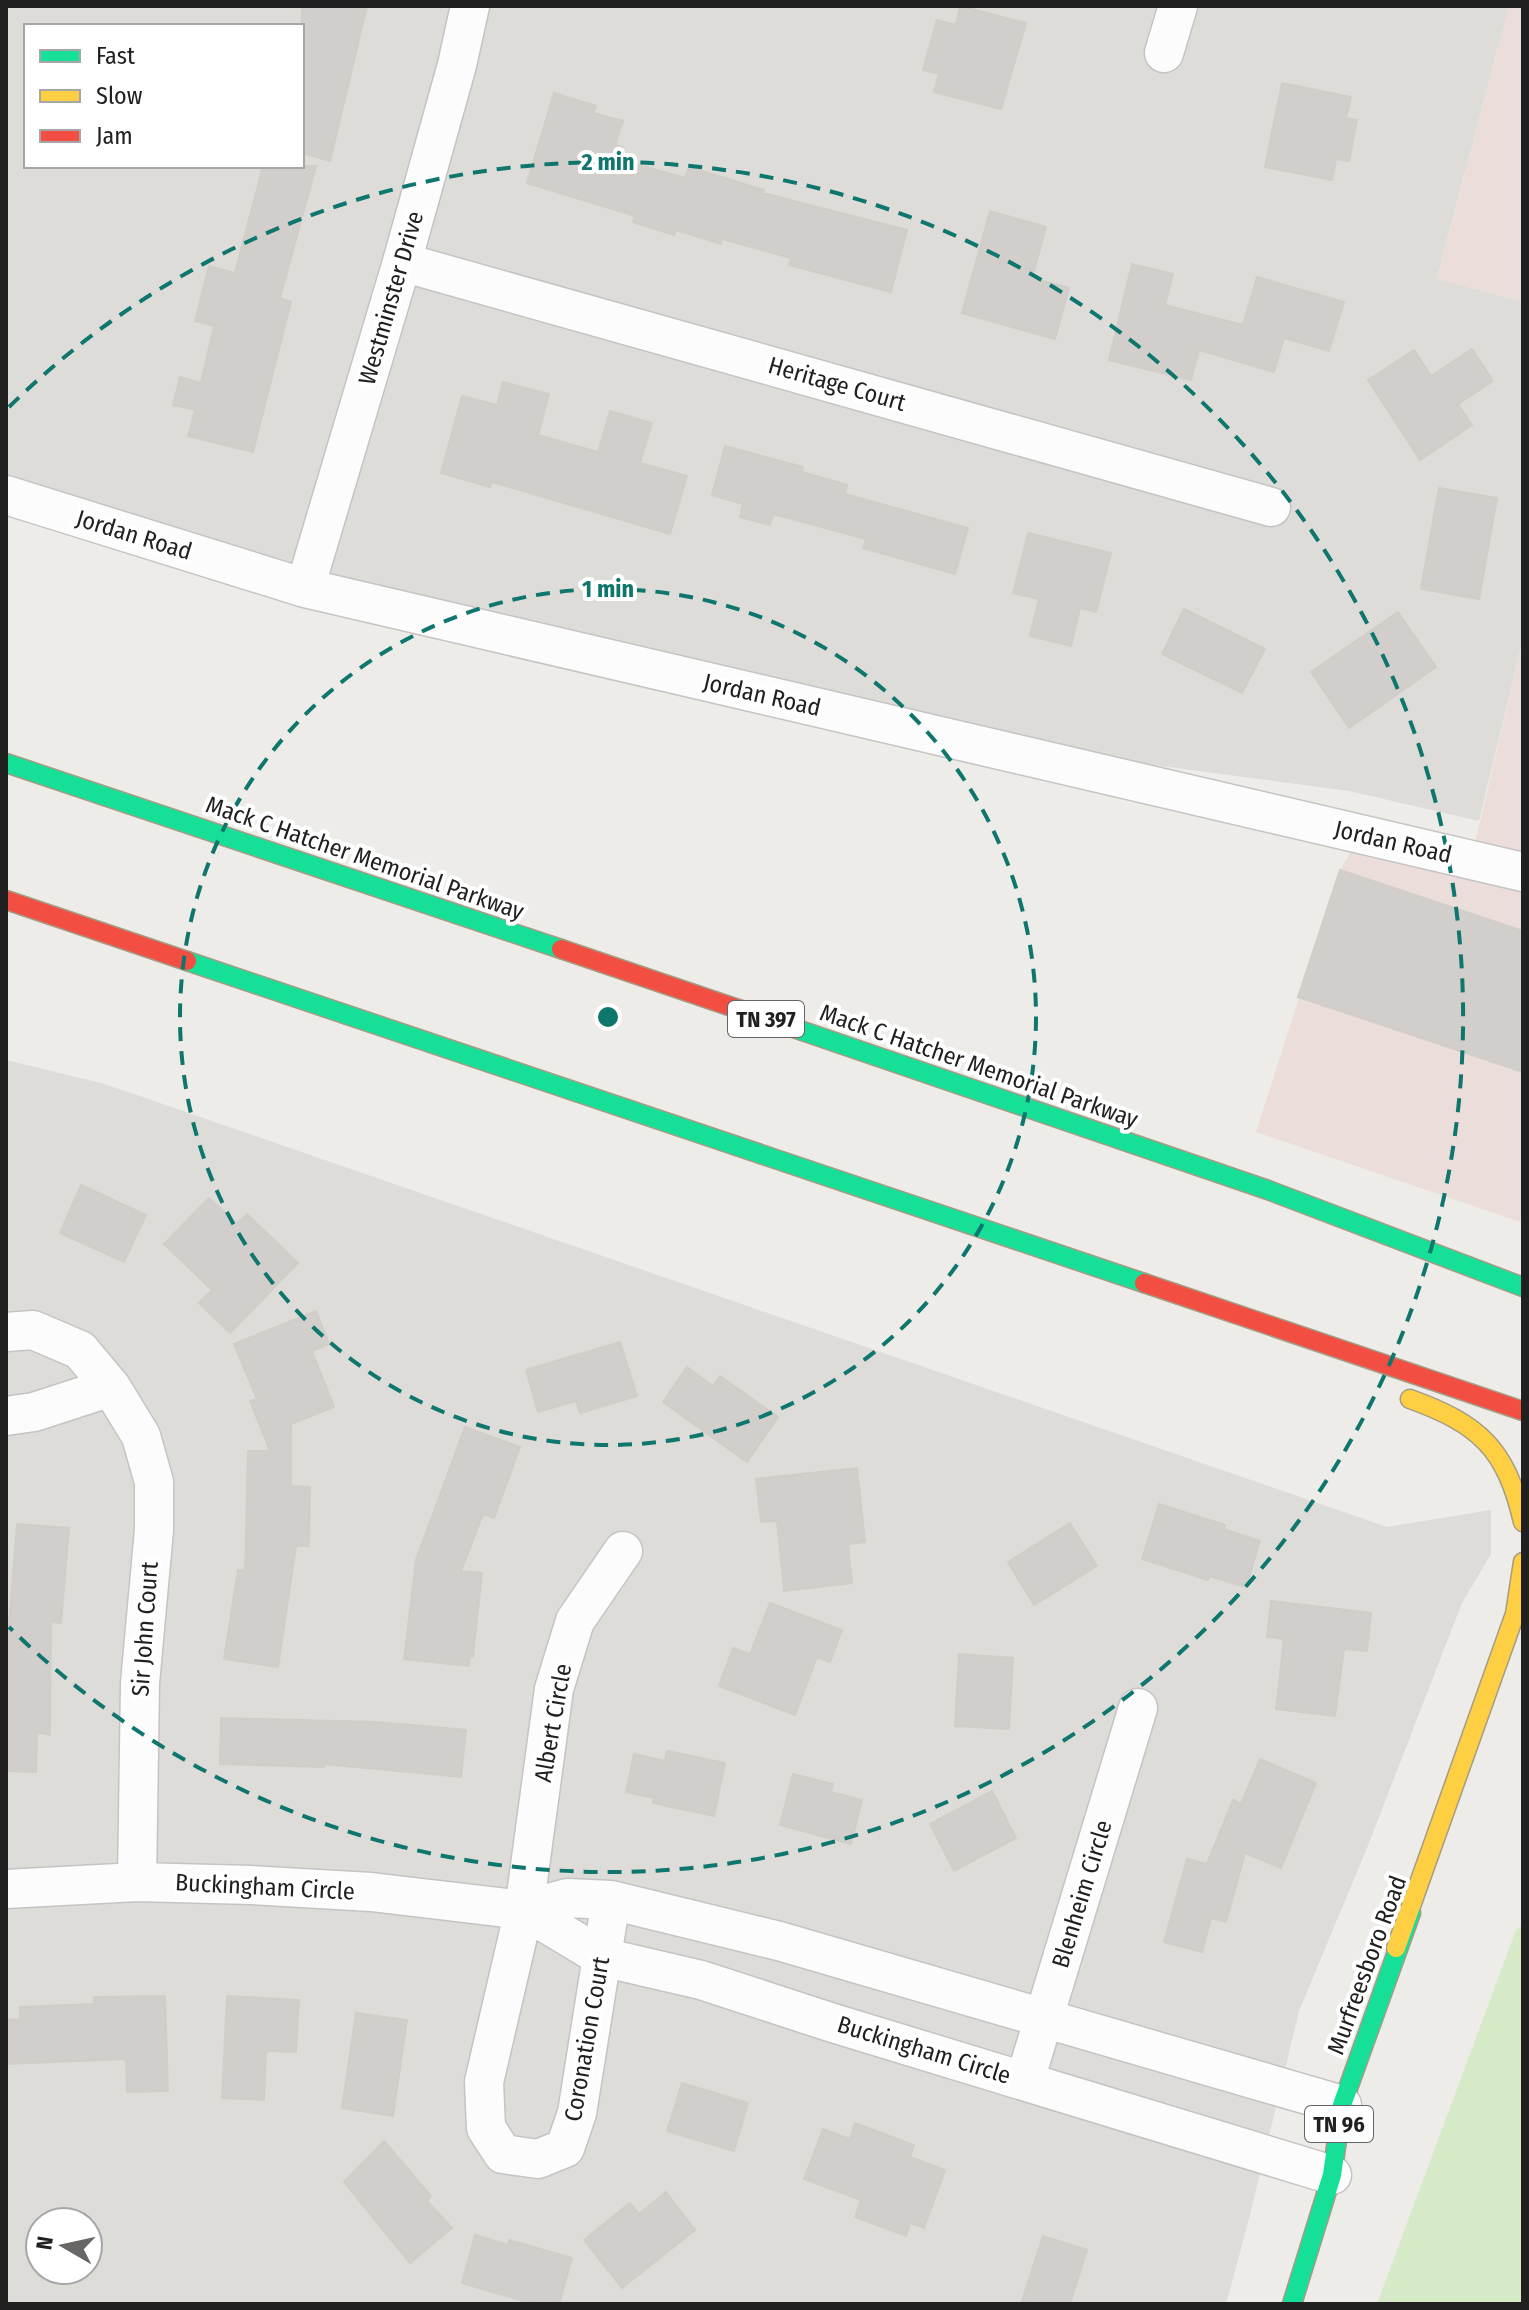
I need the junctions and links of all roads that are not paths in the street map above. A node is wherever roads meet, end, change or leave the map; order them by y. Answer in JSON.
{"nodes":[{"id":1,"x":470,"y":6,"type":"edge"},
{"id":2,"x":1178,"y":6,"type":"edge"},
{"id":3,"x":1164,"y":53,"type":"dead end"},
{"id":4,"x":402,"y":262,"type":"junction"},
{"id":5,"x":6,"y":495,"type":"edge"},
{"id":6,"x":1271,"y":507,"type":"dead end"},
{"id":7,"x":305,"y":588,"type":"junction"},
{"id":8,"x":6,"y":763,"type":"edge"},
{"id":9,"x":1523,"y":872,"type":"edge"},
{"id":10,"x":6,"y":900,"type":"edge"},
{"id":11,"x":1000,"y":1235,"type":"junction"},
{"id":12,"x":1030,"y":1265,"type":"dead end"},
{"id":13,"x":1523,"y":1271,"type":"edge"},
{"id":14,"x":1493,"y":1274,"type":"junction"},
{"id":15,"x":1523,"y":1287,"type":"edge"},
{"id":16,"x":6,"y":1332,"type":"edge"},
{"id":17,"x":111,"y":1387,"type":"junction"},
{"id":18,"x":1388,"y":1390,"type":"dead end"},
{"id":19,"x":1523,"y":1411,"type":"edge"},
{"id":20,"x":6,"y":1416,"type":"edge"},
{"id":21,"x":1523,"y":1522,"type":"edge"},
{"id":22,"x":623,"y":1551,"type":"dead end"},
{"id":23,"x":1523,"y":1562,"type":"edge"},
{"id":24,"x":1507,"y":1690,"type":"dead end"},
{"id":25,"x":1138,"y":1708,"type":"dead end"},
{"id":26,"x":137,"y":1882,"type":"junction"},
{"id":27,"x":6,"y":1889,"type":"edge"},
{"id":28,"x":611,"y":1900,"type":"junction"},
{"id":29,"x":524,"y":1910,"type":"junction"},
{"id":30,"x":1396,"y":1948,"type":"junction"},
{"id":31,"x":602,"y":1957,"type":"junction"},
{"id":32,"x":1044,"y":2020,"type":"junction"},
{"id":33,"x":1025,"y":2080,"type":"junction"},
{"id":34,"x":1342,"y":2105,"type":"junction"},
{"id":35,"x":1332,"y":2175,"type":"junction"},
{"id":36,"x":1292,"y":2304,"type":"edge"}],
"edges":[{"from":1,"to":4,"type":"street","name":"Westminster Drive"},
{"from":2,"to":3,"type":"street"},
{"from":4,"to":6,"type":"street","name":"Heritage Court"},
{"from":4,"to":7,"type":"street","name":"Westminster Drive"},
{"from":5,"to":7,"type":"street","name":"Jordan Road"},
{"from":7,"to":9,"type":"street","name":"Jordan Road"},
{"from":8,"to":14,"type":"main road","name":"Mack C Hatcher Memorial Parkway","number":"TN 397"},
{"from":10,"to":11,"type":"main road"},
{"from":11,"to":12,"type":"main road"},
{"from":11,"to":19,"type":"main road"},
{"from":13,"to":14,"type":"main road"},
{"from":14,"to":15,"type":"main road","name":"Mack C Hatcher Memorial Parkway","number":"TN 397"},
{"from":16,"to":17,"type":"street","name":"Sir John Court"},
{"from":17,"to":20,"type":"street"},
{"from":17,"to":26,"type":"street","name":"Sir John Court"},
{"from":18,"to":21,"type":"main road"},
{"from":22,"to":29,"type":"street","name":"Albert Circle"},
{"from":23,"to":30,"type":"main road"},
{"from":24,"to":30,"type":"main road","name":"Murfreesboro Road","number":"TN 96"},
{"from":25,"to":32,"type":"street","name":"Blenheim Circle"},
{"from":26,"to":27,"type":"street","name":"Buckingham Circle"},
{"from":26,"to":29,"type":"street","name":"Buckingham Circle"},
{"from":28,"to":29,"type":"street","name":"Buckingham Circle"},
{"from":28,"to":31,"type":"street","name":"Coronation Court"},
{"from":28,"to":32,"type":"street","name":"Buckingham Circle"},
{"from":29,"to":31,"type":"street","name":"Buckingham Circle"},
{"from":29,"to":31,"type":"street","name":"Coronation Court"},
{"from":30,"to":34,"type":"main road","name":"Murfreesboro Road","number":"TN 96"},
{"from":31,"to":33,"type":"street","name":"Buckingham Circle"},
{"from":32,"to":33,"type":"street","name":"Blenheim Circle"},
{"from":32,"to":34,"type":"street","name":"Buckingham Circle"},
{"from":33,"to":35,"type":"street","name":"Buckingham Circle"},
{"from":34,"to":35,"type":"main road","name":"Murfreesboro Road","number":"TN 96"},
{"from":35,"to":36,"type":"main road","name":"Murfreesboro Road","number":"TN 96"}]}
